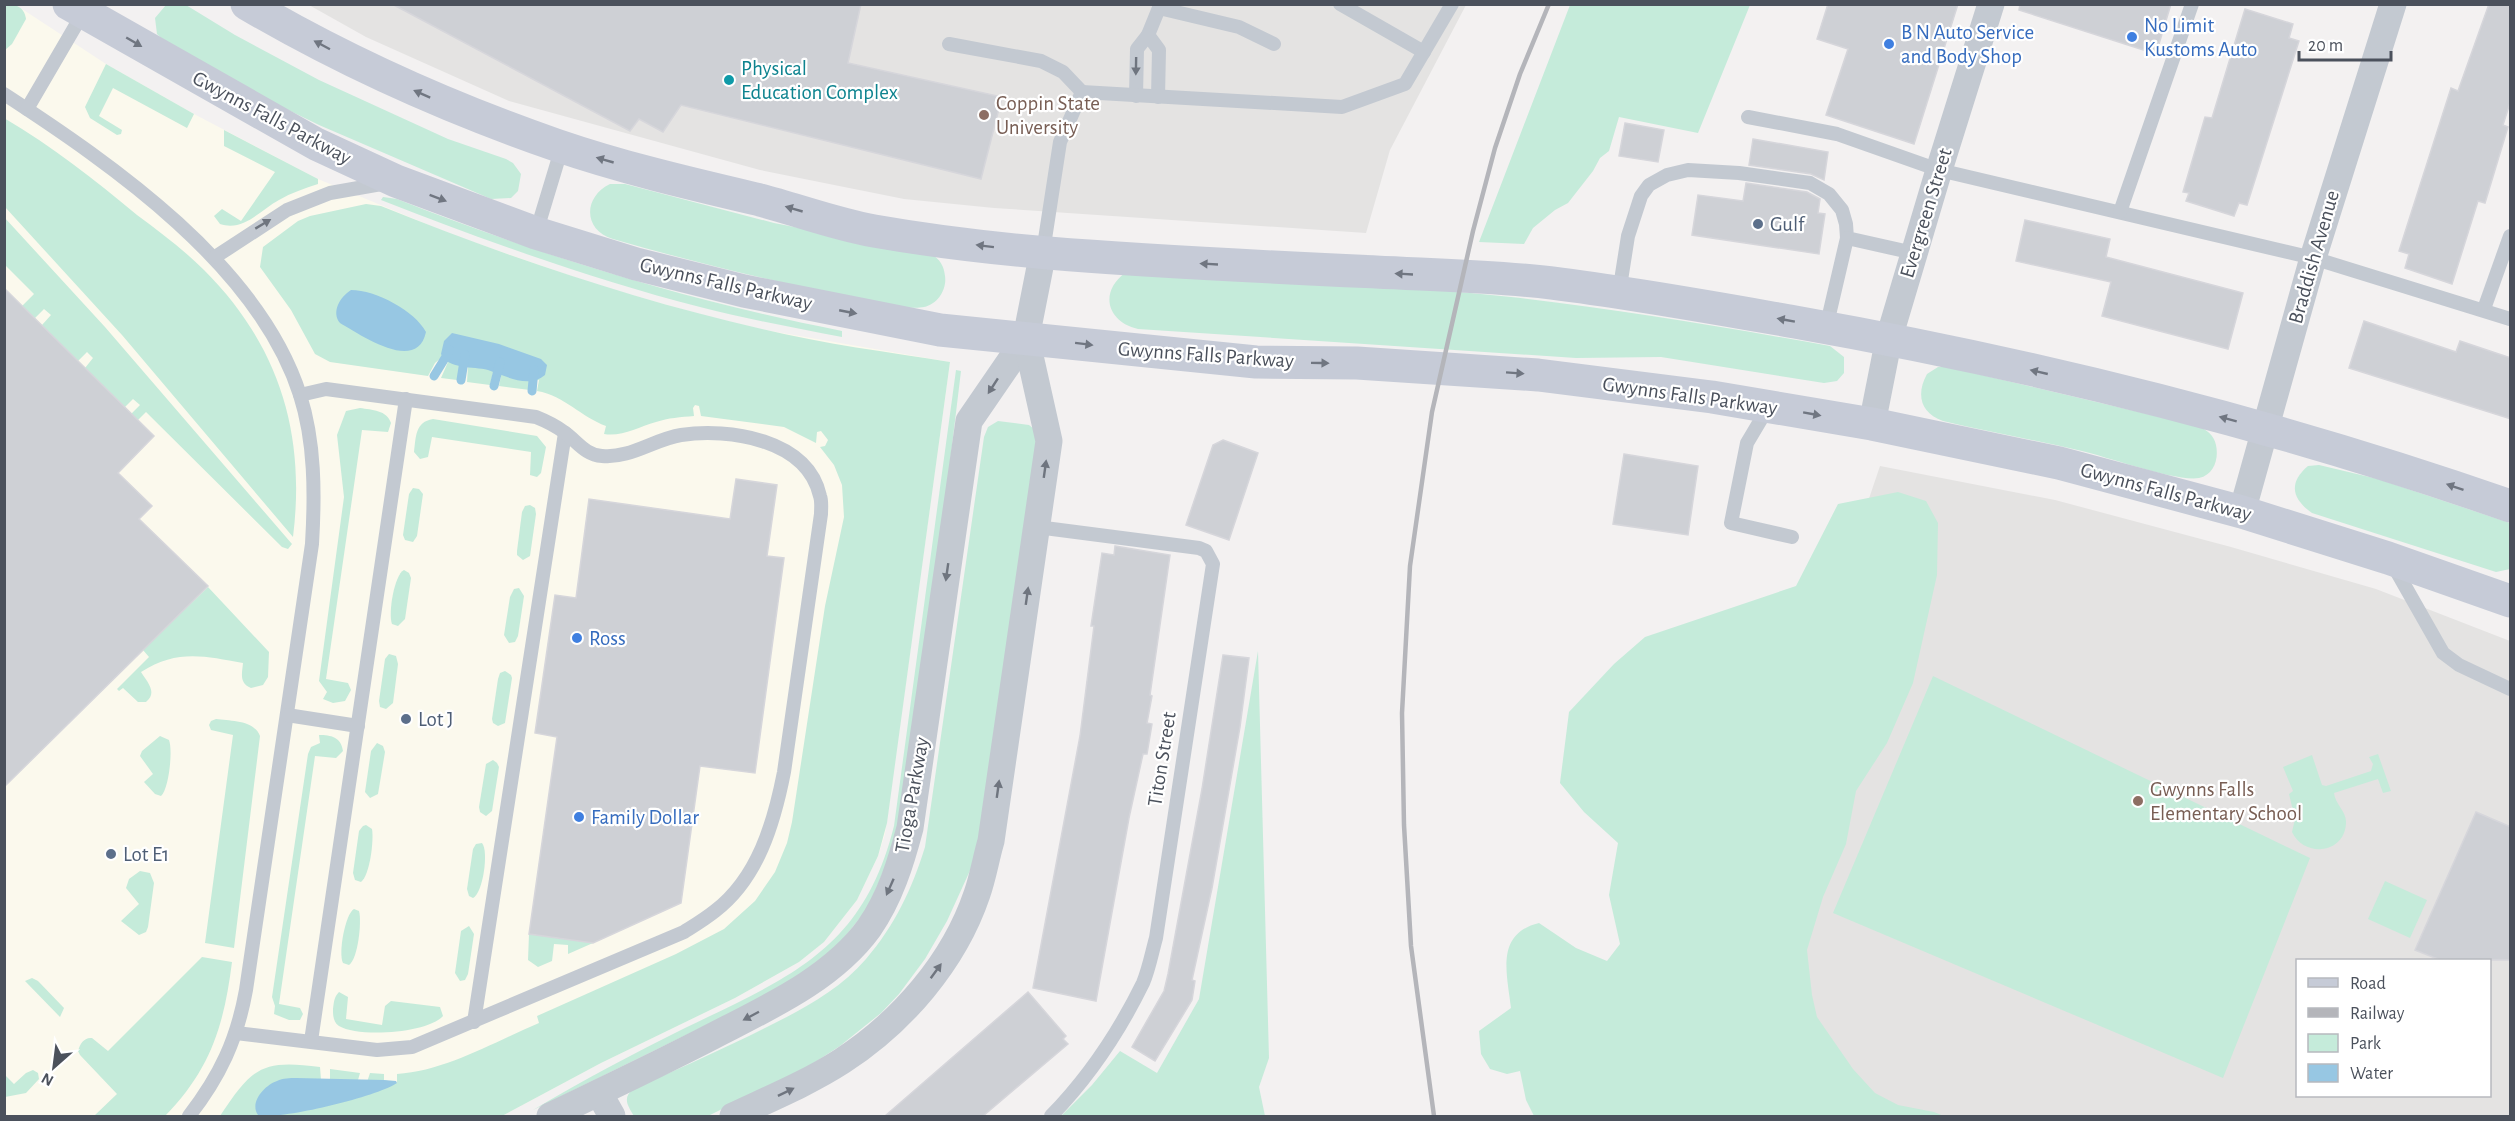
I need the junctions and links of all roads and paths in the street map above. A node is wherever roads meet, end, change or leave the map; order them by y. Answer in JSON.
{"nodes":[{"id":1,"x":247,"y":4,"type":"edge"},
{"id":2,"x":1340,"y":4,"type":"edge"},
{"id":3,"x":1452,"y":4,"type":"edge"},
{"id":4,"x":1991,"y":4,"type":"edge"},
{"id":5,"x":2192,"y":4,"type":"edge"},
{"id":6,"x":2392,"y":4,"type":"edge"},
{"id":7,"x":80,"y":7,"type":"edge"},
{"id":8,"x":1148,"y":35,"type":"junction"},
{"id":9,"x":949,"y":44,"type":"dead end"},
{"id":10,"x":1274,"y":44,"type":"dead end"},
{"id":11,"x":1425,"y":52,"type":"junction"},
{"id":12,"x":1082,"y":92,"type":"junction"},
{"id":13,"x":4,"y":94,"type":"edge"},
{"id":14,"x":1136,"y":96,"type":"junction"},
{"id":15,"x":1158,"y":97,"type":"junction"},
{"id":16,"x":27,"y":109,"type":"junction"},
{"id":17,"x":1748,"y":117,"type":"dead end"},
{"id":18,"x":562,"y":147,"type":"junction"},
{"id":19,"x":1939,"y":170,"type":"junction"},
{"id":20,"x":396,"y":181,"type":"junction"},
{"id":21,"x":2120,"y":212,"type":"junction"},
{"id":22,"x":536,"y":233,"type":"junction"},
{"id":23,"x":2511,"y":236,"type":"edge"},
{"id":24,"x":1847,"y":238,"type":"junction"},
{"id":25,"x":1043,"y":252,"type":"junction"},
{"id":26,"x":1914,"y":253,"type":"junction"},
{"id":27,"x":215,"y":257,"type":"junction"},
{"id":28,"x":2313,"y":258,"type":"junction"},
{"id":29,"x":1619,"y":293,"type":"junction"},
{"id":30,"x":2484,"y":309,"type":"junction"},
{"id":31,"x":2511,"y":319,"type":"edge"},
{"id":32,"x":1826,"y":328,"type":"junction"},
{"id":33,"x":1026,"y":338,"type":"junction"},
{"id":34,"x":1889,"y":338,"type":"junction"},
{"id":35,"x":300,"y":395,"type":"junction"},
{"id":36,"x":406,"y":399,"type":"junction"},
{"id":37,"x":1769,"y":406,"type":"junction"},
{"id":38,"x":1872,"y":424,"type":"junction"},
{"id":39,"x":2265,"y":428,"type":"junction"},
{"id":40,"x":565,"y":433,"type":"junction"},
{"id":41,"x":2511,"y":506,"type":"edge"},
{"id":42,"x":2242,"y":512,"type":"junction"},
{"id":43,"x":1037,"y":527,"type":"junction"},
{"id":44,"x":1792,"y":537,"type":"dead end"},
{"id":45,"x":2388,"y":558,"type":"junction"},
{"id":46,"x":2511,"y":602,"type":"edge"},
{"id":47,"x":2511,"y":689,"type":"edge"},
{"id":48,"x":287,"y":715,"type":"junction"},
{"id":49,"x":358,"y":726,"type":"junction"},
{"id":50,"x":474,"y":1022,"type":"junction"},
{"id":51,"x":236,"y":1033,"type":"junction"},
{"id":52,"x":311,"y":1041,"type":"junction"},
{"id":53,"x":599,"y":1093,"type":"junction"},
{"id":54,"x":189,"y":1116,"type":"edge"},
{"id":55,"x":550,"y":1116,"type":"edge"},
{"id":56,"x":612,"y":1116,"type":"edge"},
{"id":57,"x":733,"y":1116,"type":"edge"},
{"id":58,"x":1051,"y":1116,"type":"edge"}],
"edges":[{"from":18,"to":1,"type":"main road","one_way":true},
{"from":2,"to":11,"type":"lane"},
{"from":3,"to":11,"type":"lane"},
{"from":4,"to":19,"type":"street","name":"Evergreen Street"},
{"from":5,"to":21,"type":"lane"},
{"from":6,"to":28,"type":"street","name":"Braddish Avenue"},
{"from":7,"to":16,"type":"lane"},
{"from":7,"to":20,"type":"main road","name":"Gwynns Falls Parkway","one_way":true},
{"from":8,"to":10,"type":"lane"},
{"from":8,"to":14,"type":"lane","one_way":true},
{"from":8,"to":15,"type":"lane"},
{"from":9,"to":12,"type":"lane"},
{"from":11,"to":15,"type":"lane"},
{"from":12,"to":14,"type":"lane"},
{"from":12,"to":25,"type":"lane"},
{"from":13,"to":16,"type":"lane"},
{"from":14,"to":15,"type":"lane"},
{"from":16,"to":27,"type":"lane"},
{"from":17,"to":19,"type":"lane"},
{"from":18,"to":22,"type":"lane"},
{"from":25,"to":18,"type":"main road","one_way":true},
{"from":19,"to":21,"type":"lane"},
{"from":19,"to":26,"type":"street","name":"Evergreen Street"},
{"from":20,"to":22,"type":"main road","name":"Gwynns Falls Parkway","one_way":true},
{"from":27,"to":20,"type":"lane","one_way":true},
{"from":21,"to":28,"type":"lane"},
{"from":22,"to":33,"type":"main road","name":"Gwynns Falls Parkway","one_way":true},
{"from":23,"to":30,"type":"lane"},
{"from":24,"to":26,"type":"lane"},
{"from":24,"to":29,"type":"lane"},
{"from":24,"to":32,"type":"lane"},
{"from":29,"to":25,"type":"main road","one_way":true},
{"from":25,"to":33,"type":"street","name":"Tioga Parkway"},
{"from":26,"to":34,"type":"street","name":"Evergreen Street"},
{"from":27,"to":35,"type":"lane"},
{"from":28,"to":30,"type":"lane"},
{"from":28,"to":39,"type":"street","name":"Braddish Avenue"},
{"from":32,"to":29,"type":"main road","one_way":true},
{"from":30,"to":31,"type":"lane"},
{"from":32,"to":34,"type":"main road"},
{"from":33,"to":37,"type":"main road","name":"Gwynns Falls Parkway","one_way":true},
{"from":43,"to":33,"type":"street","name":"Tioga Parkway","one_way":true},
{"from":33,"to":53,"type":"street","name":"Tioga Parkway","one_way":true},
{"from":34,"to":38,"type":"street","name":"Evergreen Street"},
{"from":39,"to":34,"type":"main road","one_way":true},
{"from":35,"to":36,"type":"lane"},
{"from":35,"to":48,"type":"lane"},
{"from":36,"to":40,"type":"lane"},
{"from":36,"to":49,"type":"lane"},
{"from":37,"to":38,"type":"main road","name":"Gwynns Falls Parkway","one_way":true},
{"from":37,"to":44,"type":"lane"},
{"from":38,"to":42,"type":"main road","name":"Gwynns Falls Parkway"},
{"from":41,"to":39,"type":"main road","one_way":true},
{"from":39,"to":42,"type":"street","name":"Braddish Avenue"},
{"from":40,"to":50,"type":"lane"},
{"from":40,"to":50,"type":"lane"},
{"from":42,"to":45,"type":"main road","name":"Gwynns Falls Parkway"},
{"from":57,"to":43,"type":"street","name":"Tioga Parkway","one_way":true},
{"from":43,"to":58,"type":"lane","name":"Titon Street"},
{"from":45,"to":46,"type":"main road","name":"Gwynns Falls Parkway"},
{"from":45,"to":47,"type":"lane"},
{"from":48,"to":49,"type":"lane"},
{"from":48,"to":51,"type":"lane"},
{"from":49,"to":52,"type":"lane"},
{"from":50,"to":52,"type":"lane"},
{"from":51,"to":52,"type":"lane"},
{"from":51,"to":54,"type":"lane"},
{"from":53,"to":55,"type":"street","name":"Tioga Parkway"},
{"from":53,"to":56,"type":"street"}]}
